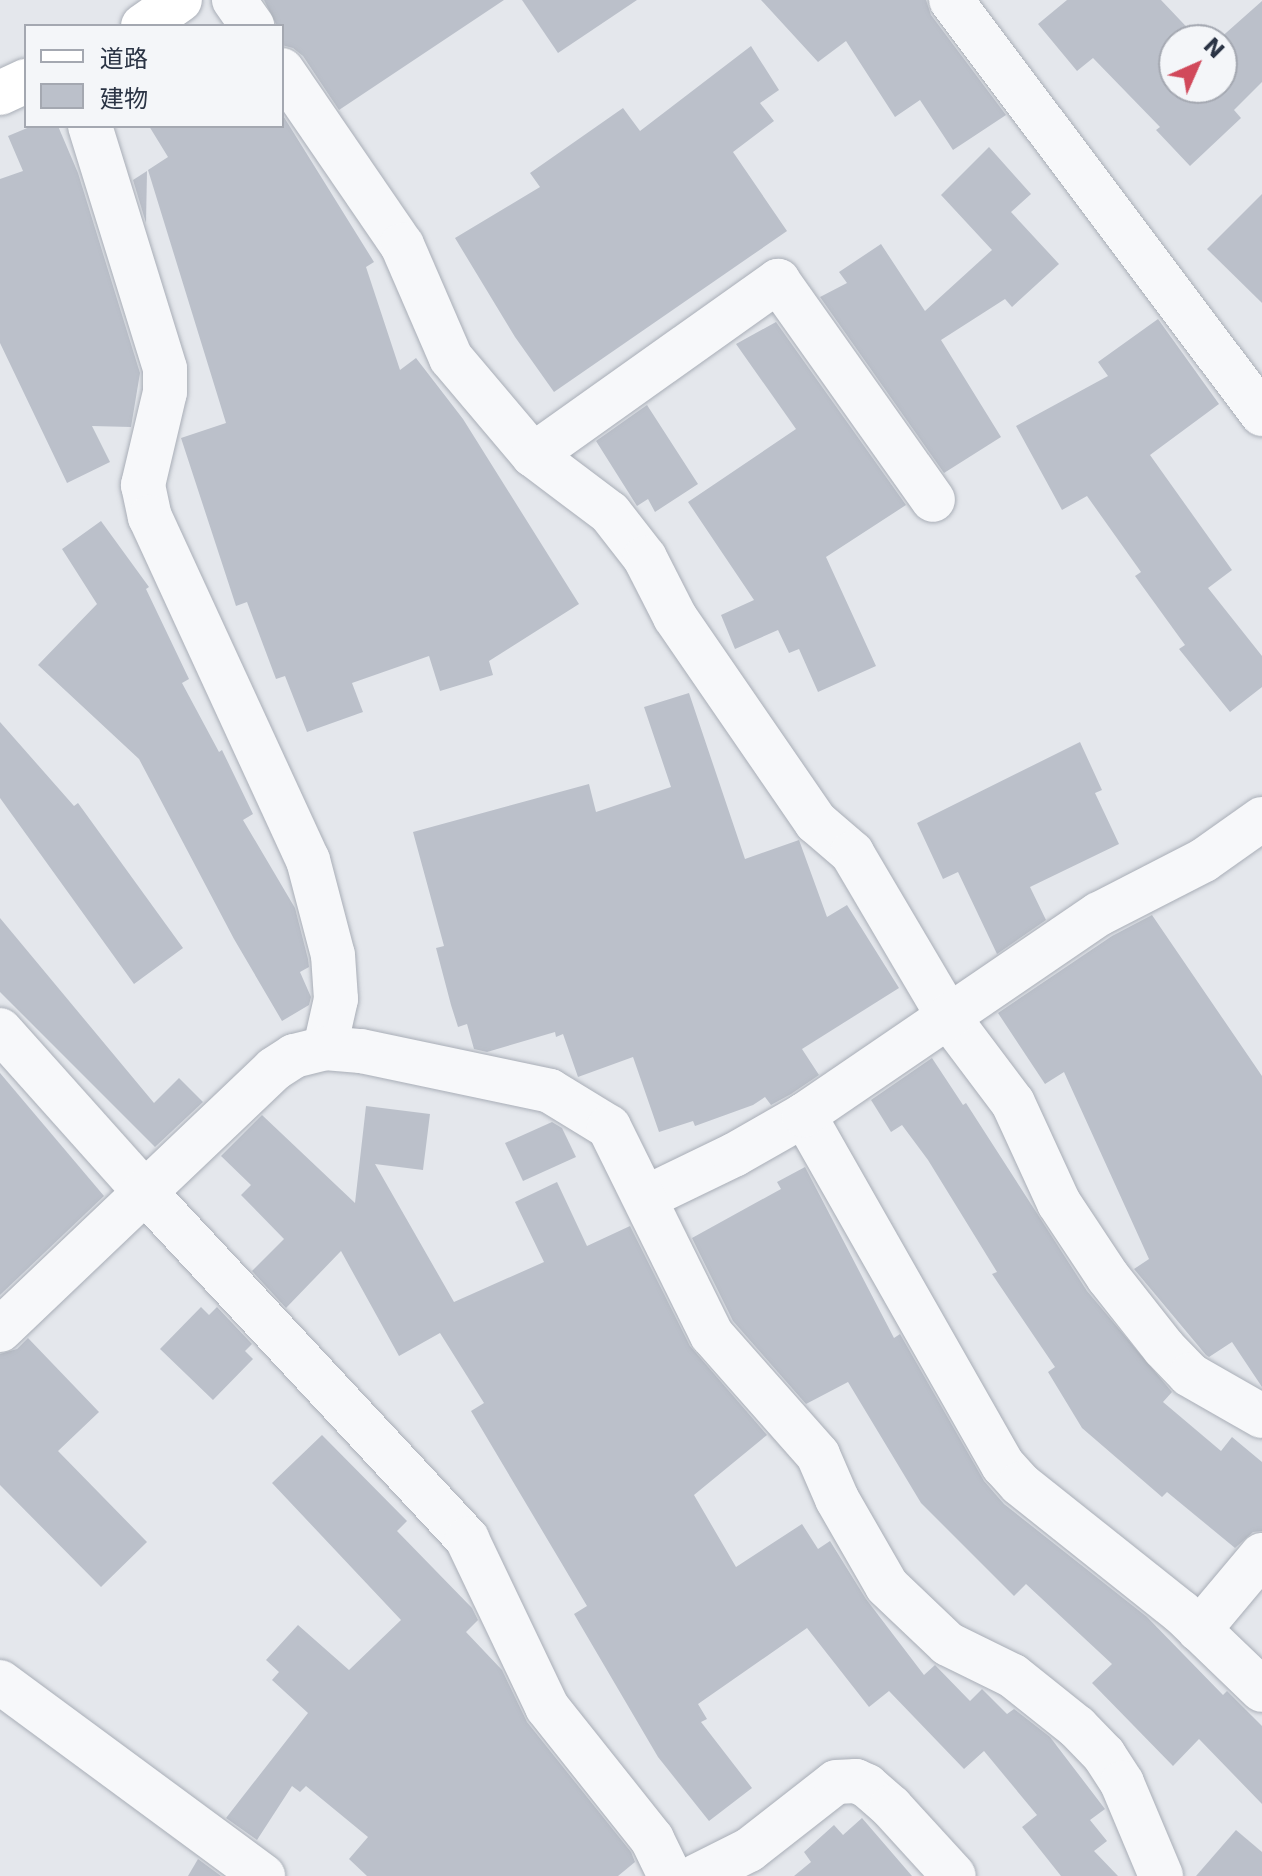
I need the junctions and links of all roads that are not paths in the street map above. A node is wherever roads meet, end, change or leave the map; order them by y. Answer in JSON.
{"nodes":[{"id":1,"x":180,"y":0,"type":"edge"},
{"id":2,"x":234,"y":0,"type":"edge"},
{"id":3,"x":951,"y":0,"type":"edge"},
{"id":4,"x":146,"y":24,"type":"edge"},
{"id":5,"x":251,"y":24,"type":"edge"},
{"id":6,"x":284,"y":73,"type":"edge"},
{"id":7,"x":24,"y":82,"type":"edge"},
{"id":8,"x":0,"y":93,"type":"edge"},
{"id":9,"x":91,"y":128,"type":"edge"},
{"id":10,"x":1262,"y":414,"type":"edge"},
{"id":11,"x":533,"y":455,"type":"junction"},
{"id":12,"x":933,"y":500,"type":"dead end"},
{"id":13,"x":1262,"y":819,"type":"edge"},
{"id":14,"x":949,"y":1018,"type":"junction"},
{"id":15,"x":0,"y":1030,"type":"edge"},
{"id":16,"x":325,"y":1048,"type":"junction"},
{"id":17,"x":804,"y":1115,"type":"junction"},
{"id":18,"x":144,"y":1191,"type":"junction"},
{"id":19,"x":647,"y":1197,"type":"junction"},
{"id":20,"x":0,"y":1330,"type":"edge"},
{"id":21,"x":1262,"y":1416,"type":"edge"},
{"id":22,"x":1262,"y":1555,"type":"edge"},
{"id":23,"x":1199,"y":1630,"type":"junction"},
{"id":24,"x":0,"y":1682,"type":"edge"},
{"id":25,"x":1262,"y":1690,"type":"edge"},
{"id":26,"x":263,"y":1876,"type":"edge"},
{"id":27,"x":670,"y":1876,"type":"edge"},
{"id":28,"x":697,"y":1876,"type":"edge"},
{"id":29,"x":954,"y":1876,"type":"edge"},
{"id":30,"x":1161,"y":1876,"type":"edge"}],
"edges":[{"from":1,"to":4,"type":"main road"},
{"from":2,"to":5,"type":"street"},
{"from":3,"to":10,"type":"street"},
{"from":6,"to":11,"type":"street"},
{"from":7,"to":8,"type":"main road"},
{"from":9,"to":16,"type":"street"},
{"from":11,"to":12,"type":"street"},
{"from":11,"to":14,"type":"street"},
{"from":13,"to":14,"type":"street"},
{"from":14,"to":17,"type":"street"},
{"from":14,"to":21,"type":"street"},
{"from":15,"to":18,"type":"street"},
{"from":16,"to":18,"type":"street"},
{"from":16,"to":19,"type":"street"},
{"from":17,"to":19,"type":"street"},
{"from":17,"to":23,"type":"street"},
{"from":18,"to":20,"type":"street"},
{"from":18,"to":27,"type":"street"},
{"from":19,"to":30,"type":"street"},
{"from":22,"to":23,"type":"street"},
{"from":23,"to":25,"type":"street"},
{"from":24,"to":26,"type":"street"},
{"from":28,"to":29,"type":"street"}]}
